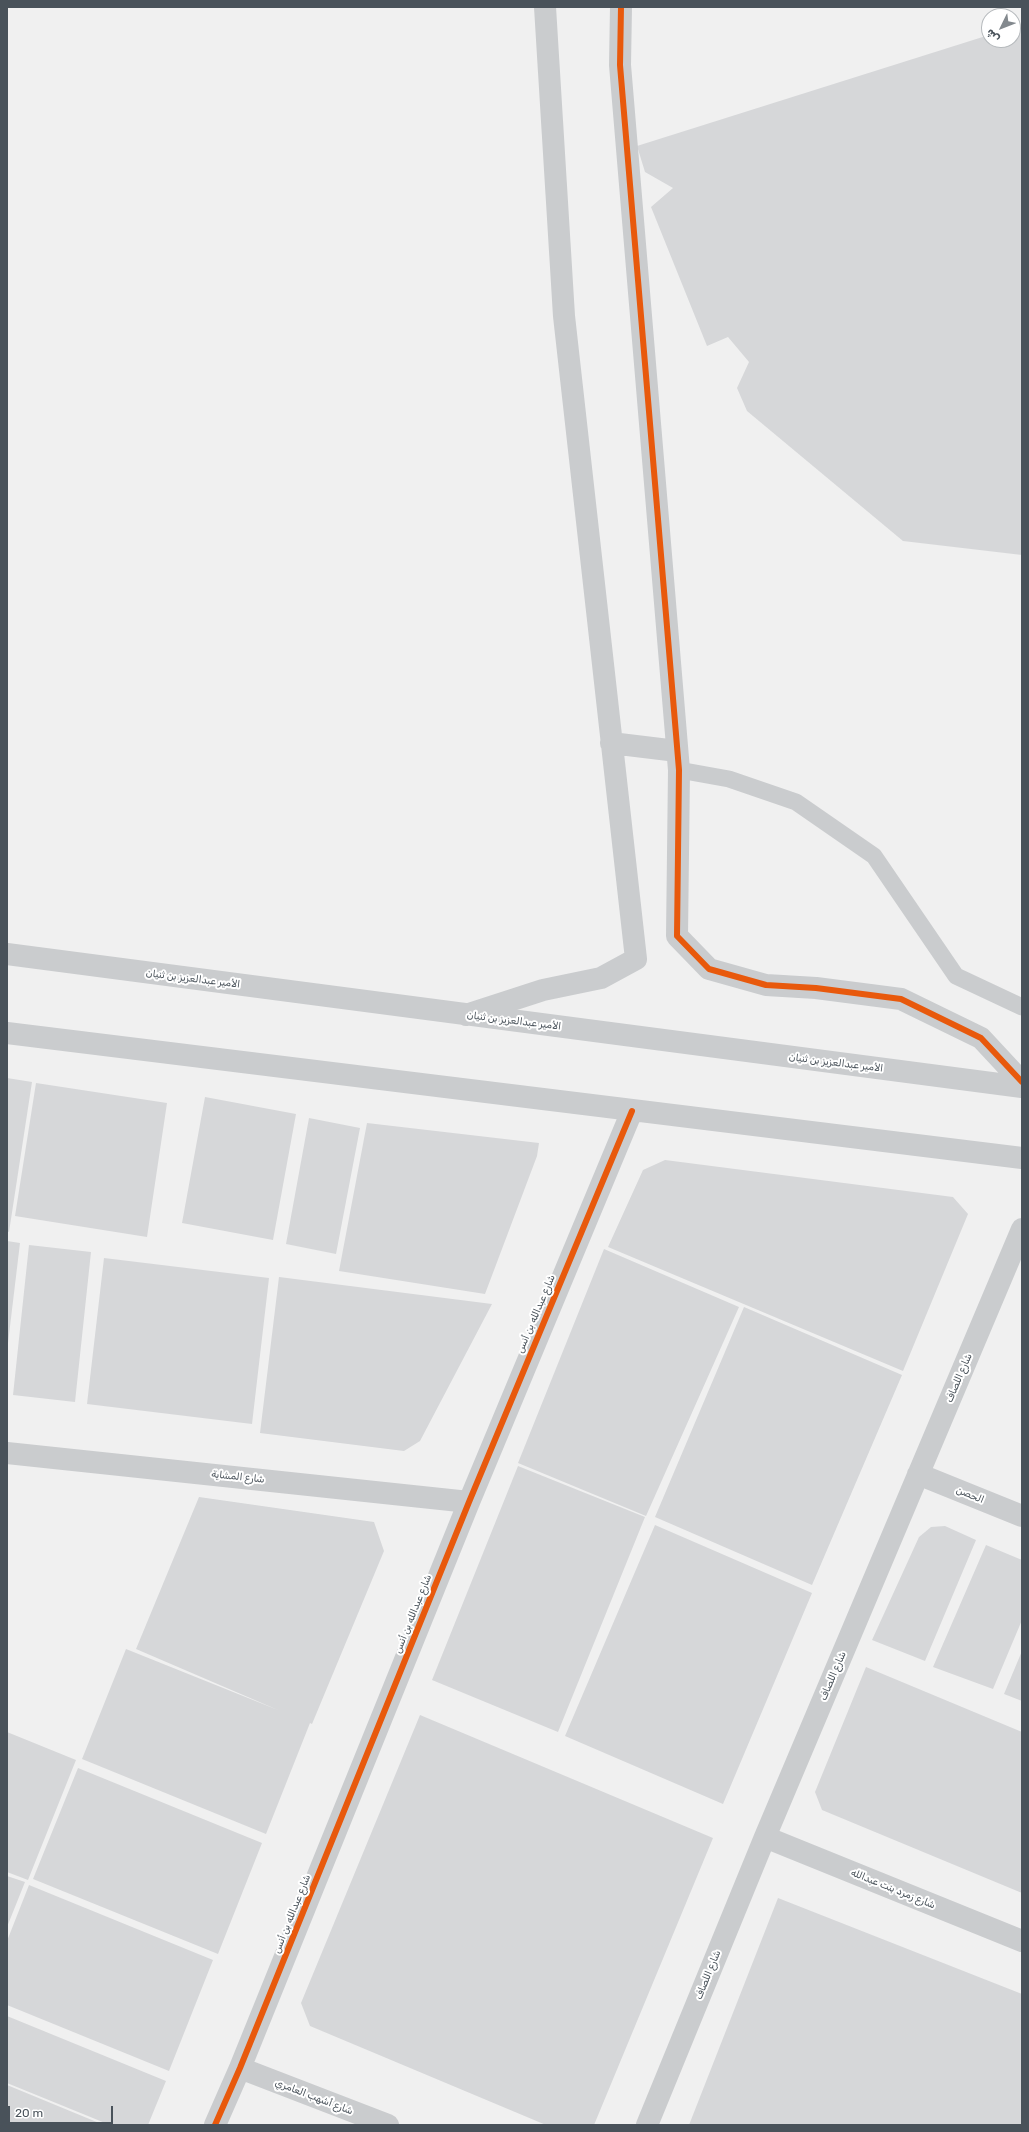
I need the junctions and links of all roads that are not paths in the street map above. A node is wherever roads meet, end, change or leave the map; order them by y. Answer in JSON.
{"nodes":[{"id":1,"x":545,"y":7,"type":"edge"},
{"id":2,"x":622,"y":7,"type":"edge"},
{"id":3,"x":611,"y":743,"type":"junction"},
{"id":4,"x":678,"y":760,"type":"junction"},
{"id":5,"x":7,"y":954,"type":"edge"},
{"id":6,"x":1022,"y":1007,"type":"edge"},
{"id":7,"x":466,"y":1015,"type":"junction"},
{"id":8,"x":7,"y":1033,"type":"edge"},
{"id":9,"x":1022,"y":1082,"type":"edge"},
{"id":10,"x":1022,"y":1087,"type":"edge"},
{"id":11,"x":632,"y":1111,"type":"junction"},
{"id":12,"x":1022,"y":1158,"type":"edge"},
{"id":13,"x":1022,"y":1229,"type":"edge"},
{"id":14,"x":8,"y":1455,"type":"edge"},
{"id":15,"x":918,"y":1474,"type":"junction"},
{"id":16,"x":469,"y":1502,"type":"junction"},
{"id":17,"x":1022,"y":1516,"type":"edge"},
{"id":18,"x":764,"y":1837,"type":"junction"},
{"id":19,"x":1022,"y":1941,"type":"edge"},
{"id":20,"x":240,"y":2068,"type":"junction"},
{"id":21,"x":215,"y":2125,"type":"edge"},
{"id":22,"x":388,"y":2125,"type":"edge"},
{"id":23,"x":647,"y":2125,"type":"edge"}],
"edges":[{"from":1,"to":3,"type":"street"},
{"from":2,"to":4,"type":"street"},
{"from":3,"to":4,"type":"street"},
{"from":3,"to":7,"type":"street"},
{"from":4,"to":6,"type":"lane"},
{"from":4,"to":9,"type":"street"},
{"from":5,"to":7,"type":"street","name":"الأمير عبدالعزيز بن ثنيان"},
{"from":7,"to":10,"type":"street","name":"الأمير عبدالعزيز بن ثنيان"},
{"from":8,"to":11,"type":"street"},
{"from":11,"to":12,"type":"street"},
{"from":11,"to":16,"type":"street","name":"شارع عبدالله بن أنس"},
{"from":13,"to":15,"type":"street","name":"شارع اللصاف"},
{"from":14,"to":16,"type":"street","name":"شارع المشاية"},
{"from":15,"to":17,"type":"street","name":"الحصن"},
{"from":15,"to":18,"type":"street","name":"شارع اللصاف"},
{"from":16,"to":20,"type":"street","name":"شارع عبدالله بن أنس"},
{"from":18,"to":19,"type":"street","name":"شارع زمرد بنت عبدالله"},
{"from":18,"to":23,"type":"street","name":"شارع اللصاف"},
{"from":20,"to":21,"type":"street","name":"شارع عبدالله بن أنس"},
{"from":20,"to":22,"type":"street","name":"شارع أشهب العامري"}]}
